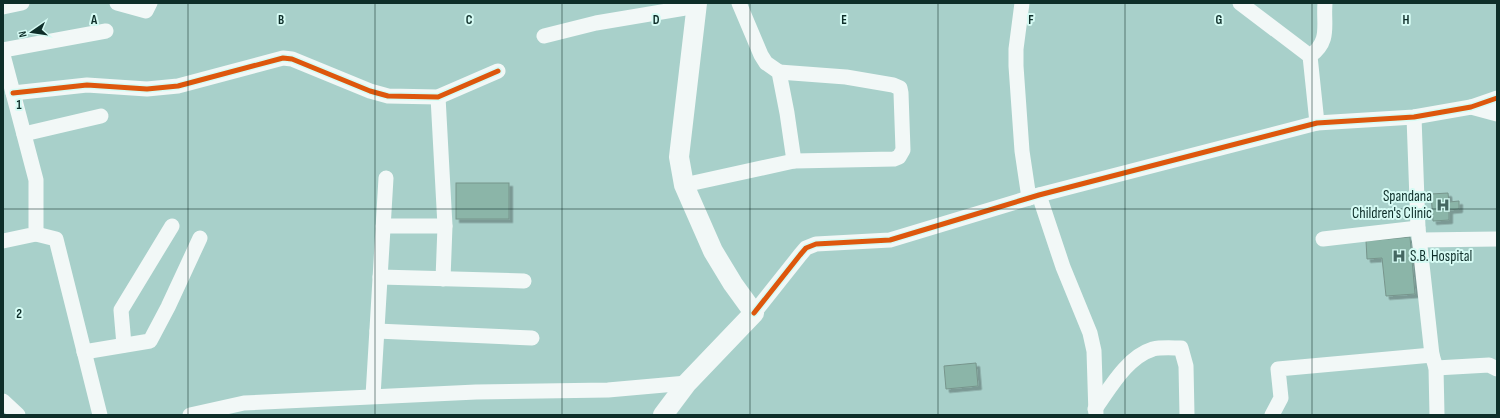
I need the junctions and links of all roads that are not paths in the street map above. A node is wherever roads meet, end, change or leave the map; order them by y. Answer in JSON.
{"nodes":[{"id":1,"x":22,"y":3,"type":"edge"},
{"id":2,"x":117,"y":3,"type":"edge"},
{"id":3,"x":150,"y":3,"type":"edge"},
{"id":4,"x":739,"y":3,"type":"edge"},
{"id":5,"x":1022,"y":3,"type":"edge"},
{"id":6,"x":1240,"y":3,"type":"edge"},
{"id":7,"x":1325,"y":3,"type":"edge"},
{"id":8,"x":697,"y":4,"type":"edge"},
{"id":9,"x":3,"y":7,"type":"edge"},
{"id":10,"x":106,"y":31,"type":"dead end"},
{"id":11,"x":544,"y":36,"type":"dead end"},
{"id":12,"x":3,"y":50,"type":"edge"},
{"id":13,"x":3,"y":55,"type":"edge"},
{"id":14,"x":1310,"y":56,"type":"junction"},
{"id":15,"x":498,"y":71,"type":"dead end"},
{"id":16,"x":779,"y":72,"type":"junction"},
{"id":17,"x":13,"y":93,"type":"junction"},
{"id":18,"x":438,"y":97,"type":"junction"},
{"id":19,"x":1497,"y":98,"type":"edge"},
{"id":20,"x":1471,"y":107,"type":"junction"},
{"id":21,"x":1497,"y":114,"type":"edge"},
{"id":22,"x":101,"y":116,"type":"dead end"},
{"id":23,"x":1414,"y":117,"type":"junction"},
{"id":24,"x":1317,"y":123,"type":"junction"},
{"id":25,"x":24,"y":134,"type":"junction"},
{"id":26,"x":794,"y":161,"type":"junction"},
{"id":27,"x":386,"y":178,"type":"dead end"},
{"id":28,"x":684,"y":185,"type":"junction"},
{"id":29,"x":1034,"y":197,"type":"junction"},
{"id":30,"x":172,"y":226,"type":"dead end"},
{"id":31,"x":383,"y":226,"type":"junction"},
{"id":32,"x":445,"y":226,"type":"junction"},
{"id":33,"x":36,"y":234,"type":"junction"},
{"id":34,"x":1419,"y":234,"type":"junction"},
{"id":35,"x":200,"y":238,"type":"dead end"},
{"id":36,"x":1323,"y":239,"type":"dead end"},
{"id":37,"x":1497,"y":239,"type":"edge"},
{"id":38,"x":3,"y":241,"type":"edge"},
{"id":39,"x":380,"y":277,"type":"junction"},
{"id":40,"x":443,"y":279,"type":"junction"},
{"id":41,"x":524,"y":281,"type":"dead end"},
{"id":42,"x":754,"y":313,"type":"junction"},
{"id":43,"x":377,"y":331,"type":"junction"},
{"id":44,"x":532,"y":338,"type":"dead end"},
{"id":45,"x":124,"y":345,"type":"junction"},
{"id":46,"x":84,"y":352,"type":"junction"},
{"id":47,"x":1434,"y":362,"type":"junction"},
{"id":48,"x":1497,"y":370,"type":"edge"},
{"id":49,"x":686,"y":383,"type":"junction"},
{"id":50,"x":373,"y":396,"type":"junction"},
{"id":51,"x":3,"y":401,"type":"edge"},
{"id":52,"x":268,"y":408,"type":"edge"},
{"id":53,"x":1095,"y":412,"type":"edge"},
{"id":54,"x":18,"y":415,"type":"edge"},
{"id":55,"x":100,"y":415,"type":"edge"},
{"id":56,"x":190,"y":415,"type":"edge"},
{"id":57,"x":663,"y":415,"type":"edge"},
{"id":58,"x":1188,"y":415,"type":"edge"},
{"id":59,"x":1272,"y":415,"type":"edge"},
{"id":60,"x":1437,"y":415,"type":"edge"}],
"edges":[{"from":1,"to":9,"type":"street"},
{"from":2,"to":3,"type":"street"},
{"from":4,"to":16,"type":"street"},
{"from":5,"to":29,"type":"street"},
{"from":6,"to":14,"type":"street"},
{"from":7,"to":14,"type":"street"},
{"from":8,"to":11,"type":"street"},
{"from":8,"to":28,"type":"main road"},
{"from":10,"to":12,"type":"street"},
{"from":13,"to":17,"type":"street"},
{"from":14,"to":24,"type":"street"},
{"from":15,"to":18,"type":"street"},
{"from":16,"to":26,"type":"street"},
{"from":16,"to":26,"type":"street"},
{"from":17,"to":18,"type":"street"},
{"from":17,"to":25,"type":"street"},
{"from":18,"to":32,"type":"street"},
{"from":19,"to":20,"type":"street"},
{"from":20,"to":21,"type":"street"},
{"from":20,"to":23,"type":"street"},
{"from":22,"to":25,"type":"street"},
{"from":23,"to":24,"type":"street"},
{"from":23,"to":34,"type":"street"},
{"from":24,"to":29,"type":"street"},
{"from":25,"to":33,"type":"street"},
{"from":26,"to":28,"type":"street"},
{"from":27,"to":31,"type":"street"},
{"from":28,"to":42,"type":"main road"},
{"from":29,"to":42,"type":"street"},
{"from":29,"to":53,"type":"street"},
{"from":30,"to":45,"type":"street"},
{"from":31,"to":32,"type":"street"},
{"from":31,"to":39,"type":"street"},
{"from":32,"to":40,"type":"street"},
{"from":33,"to":38,"type":"street"},
{"from":33,"to":46,"type":"street"},
{"from":34,"to":36,"type":"street"},
{"from":34,"to":37,"type":"street"},
{"from":34,"to":47,"type":"street"},
{"from":35,"to":45,"type":"street"},
{"from":39,"to":40,"type":"street"},
{"from":39,"to":43,"type":"street"},
{"from":40,"to":41,"type":"street"},
{"from":42,"to":49,"type":"main road"},
{"from":43,"to":44,"type":"street"},
{"from":43,"to":50,"type":"street"},
{"from":45,"to":46,"type":"street"},
{"from":46,"to":55,"type":"street"},
{"from":47,"to":48,"type":"street"},
{"from":47,"to":59,"type":"street"},
{"from":47,"to":60,"type":"street"},
{"from":49,"to":50,"type":"street"},
{"from":49,"to":57,"type":"main road"},
{"from":50,"to":52,"type":"street"},
{"from":51,"to":54,"type":"street"},
{"from":52,"to":56,"type":"street"},
{"from":53,"to":58,"type":"street"}]}
